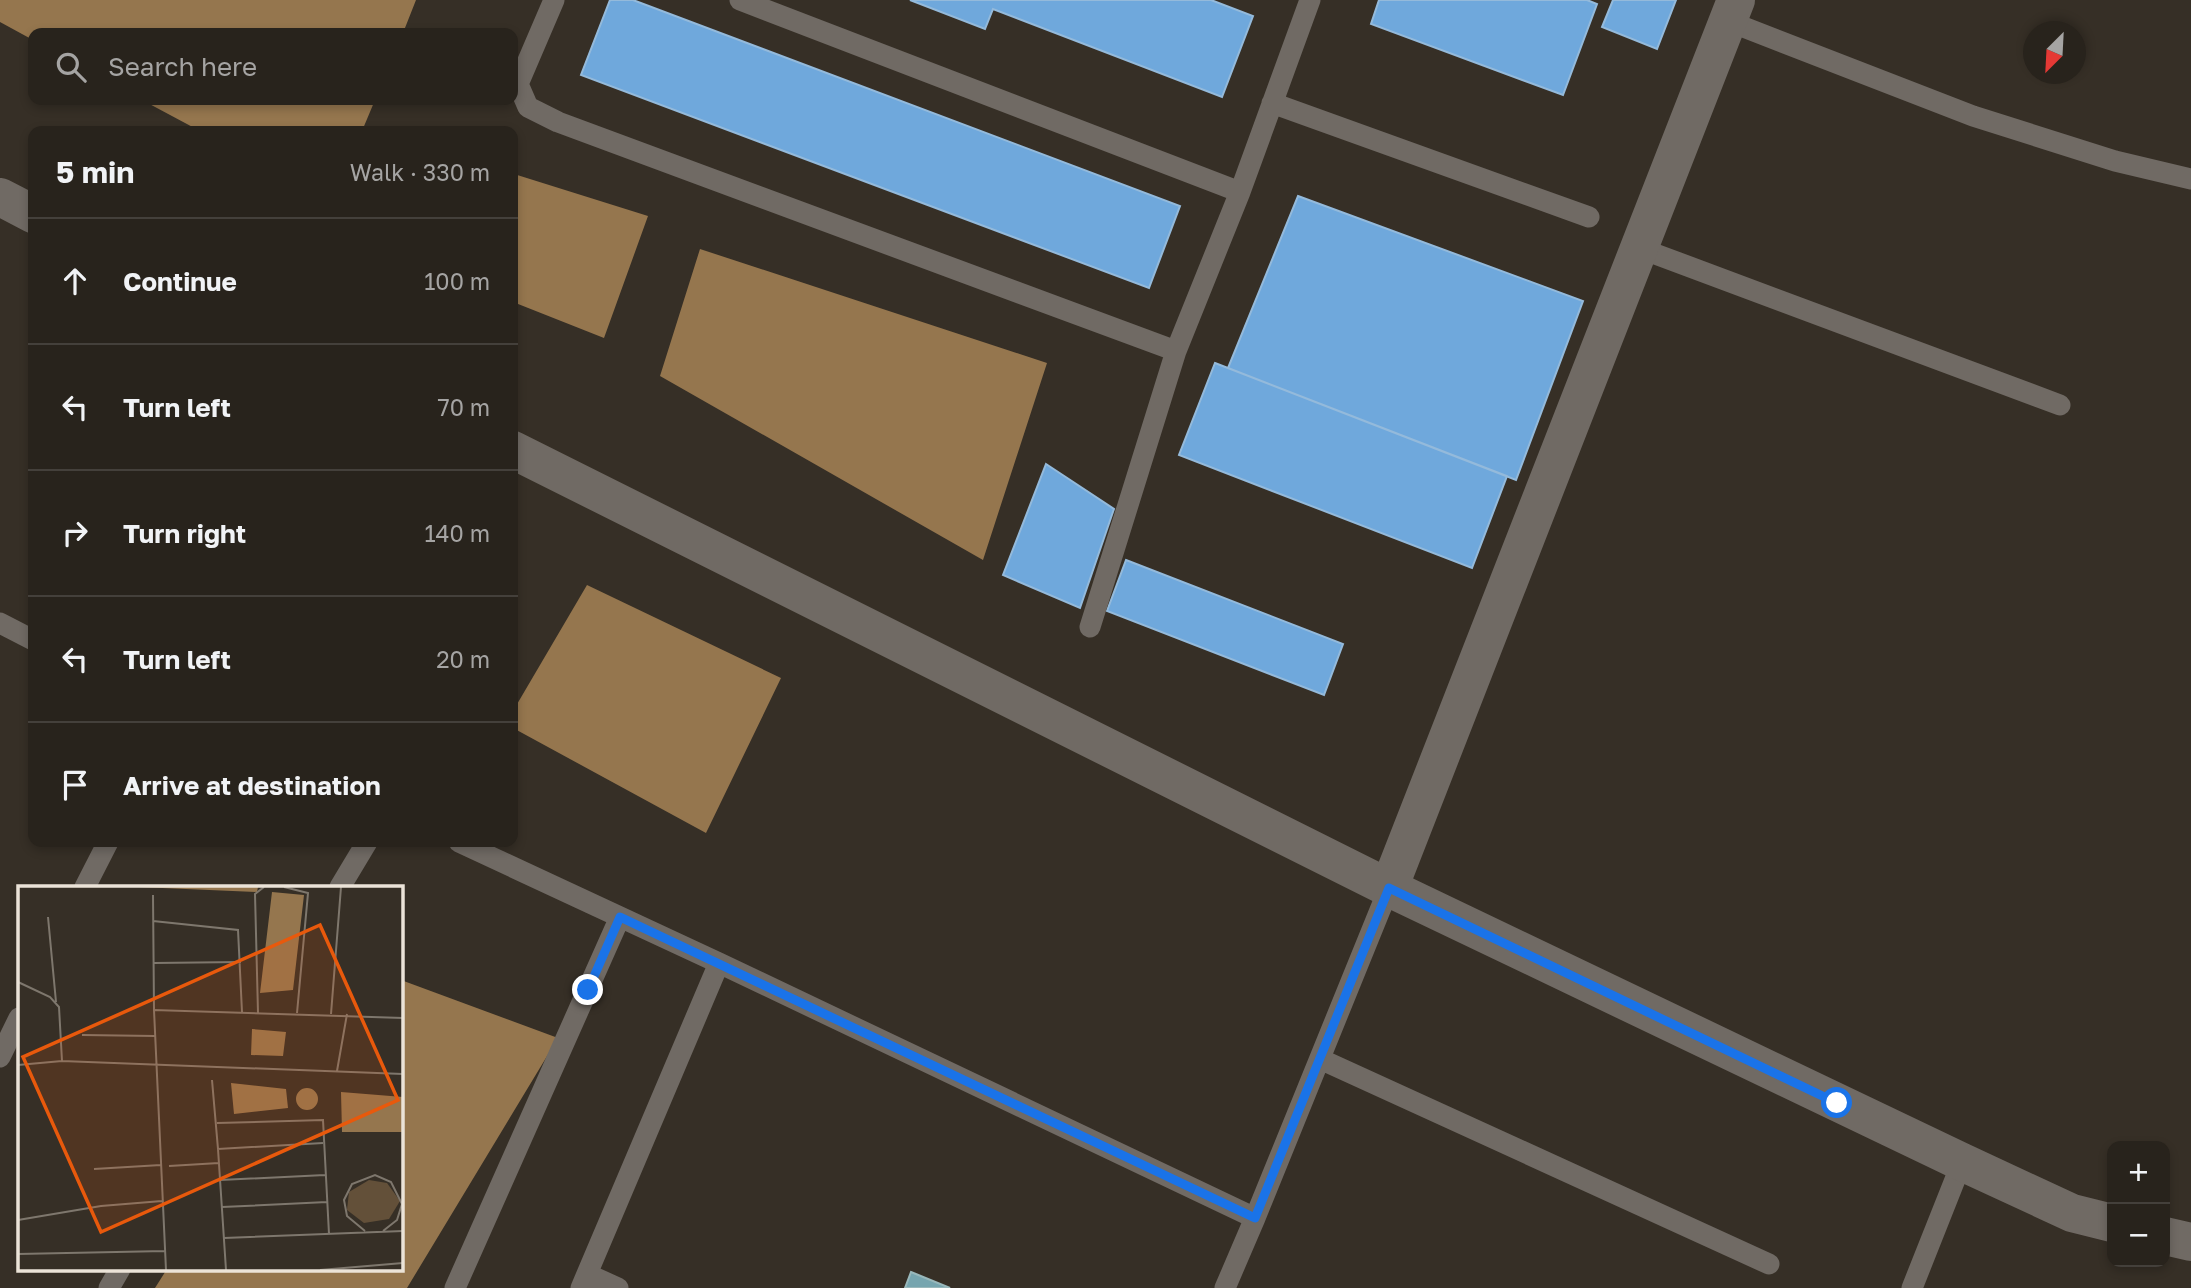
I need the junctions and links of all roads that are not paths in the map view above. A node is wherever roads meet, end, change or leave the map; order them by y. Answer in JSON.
{"nodes":[{"id":1,"x":554,"y":0,"type":"edge"},
{"id":2,"x":740,"y":0,"type":"edge"},
{"id":3,"x":1310,"y":0,"type":"edge"},
{"id":4,"x":1732,"y":11,"type":"edge"},
{"id":5,"x":1272,"y":103,"type":"junction"},
{"id":6,"x":2191,"y":179,"type":"edge"},
{"id":7,"x":1240,"y":192,"type":"junction"},
{"id":8,"x":0,"y":197,"type":"edge"},
{"id":9,"x":28,"y":211,"type":"edge"},
{"id":10,"x":1589,"y":217,"type":"dead end"},
{"id":11,"x":1639,"y":248,"type":"junction"},
{"id":12,"x":1176,"y":351,"type":"junction"},
{"id":13,"x":2060,"y":405,"type":"dead end"},
{"id":14,"x":518,"y":452,"type":"edge"},
{"id":15,"x":0,"y":623,"type":"edge"},
{"id":16,"x":1090,"y":627,"type":"dead end"},
{"id":17,"x":28,"y":637,"type":"edge"},
{"id":18,"x":105,"y":847,"type":"edge"},
{"id":19,"x":364,"y":847,"type":"edge"},
{"id":20,"x":469,"y":847,"type":"edge"},
{"id":21,"x":86,"y":886,"type":"edge"},
{"id":22,"x":341,"y":886,"type":"edge"},
{"id":23,"x":1389,"y":888,"type":"junction"},
{"id":24,"x":620,"y":917,"type":"junction"},
{"id":25,"x":719,"y":963,"type":"junction"},
{"id":26,"x":18,"y":1020,"type":"edge"},
{"id":27,"x":0,"y":1057,"type":"edge"},
{"id":28,"x":1320,"y":1059,"type":"junction"},
{"id":29,"x":1962,"y":1162,"type":"junction"},
{"id":30,"x":1255,"y":1218,"type":"junction"},
{"id":31,"x":2107,"y":1222,"type":"edge"},
{"id":32,"x":2170,"y":1237,"type":"edge"},
{"id":33,"x":2191,"y":1242,"type":"edge"},
{"id":34,"x":1769,"y":1264,"type":"dead end"},
{"id":35,"x":119,"y":1270,"type":"edge"},
{"id":36,"x":584,"y":1281,"type":"edge"},
{"id":37,"x":109,"y":1288,"type":"edge"},
{"id":38,"x":455,"y":1288,"type":"edge"},
{"id":39,"x":618,"y":1288,"type":"edge"},
{"id":40,"x":1225,"y":1288,"type":"edge"},
{"id":41,"x":1912,"y":1288,"type":"edge"}],
"edges":[{"from":1,"to":12,"type":"lane"},
{"from":2,"to":7,"type":"lane"},
{"from":3,"to":5,"type":"lane"},
{"from":4,"to":6,"type":"lane"},
{"from":4,"to":11,"type":"street"},
{"from":5,"to":7,"type":"lane"},
{"from":5,"to":10,"type":"lane"},
{"from":7,"to":12,"type":"lane"},
{"from":8,"to":9,"type":"street"},
{"from":11,"to":13,"type":"lane"},
{"from":11,"to":23,"type":"street"},
{"from":12,"to":16,"type":"lane"},
{"from":14,"to":23,"type":"street"},
{"from":15,"to":17,"type":"lane"},
{"from":18,"to":21,"type":"lane"},
{"from":19,"to":22,"type":"lane"},
{"from":20,"to":24,"type":"lane"},
{"from":23,"to":28,"type":"lane"},
{"from":23,"to":29,"type":"street"},
{"from":24,"to":25,"type":"lane"},
{"from":24,"to":38,"type":"lane"},
{"from":25,"to":30,"type":"lane"},
{"from":25,"to":36,"type":"lane"},
{"from":26,"to":27,"type":"lane"},
{"from":28,"to":30,"type":"lane"},
{"from":28,"to":34,"type":"lane"},
{"from":29,"to":31,"type":"street"},
{"from":29,"to":41,"type":"lane"},
{"from":30,"to":40,"type":"lane"},
{"from":32,"to":33,"type":"street"},
{"from":35,"to":37,"type":"lane"},
{"from":36,"to":39,"type":"lane"}]}
